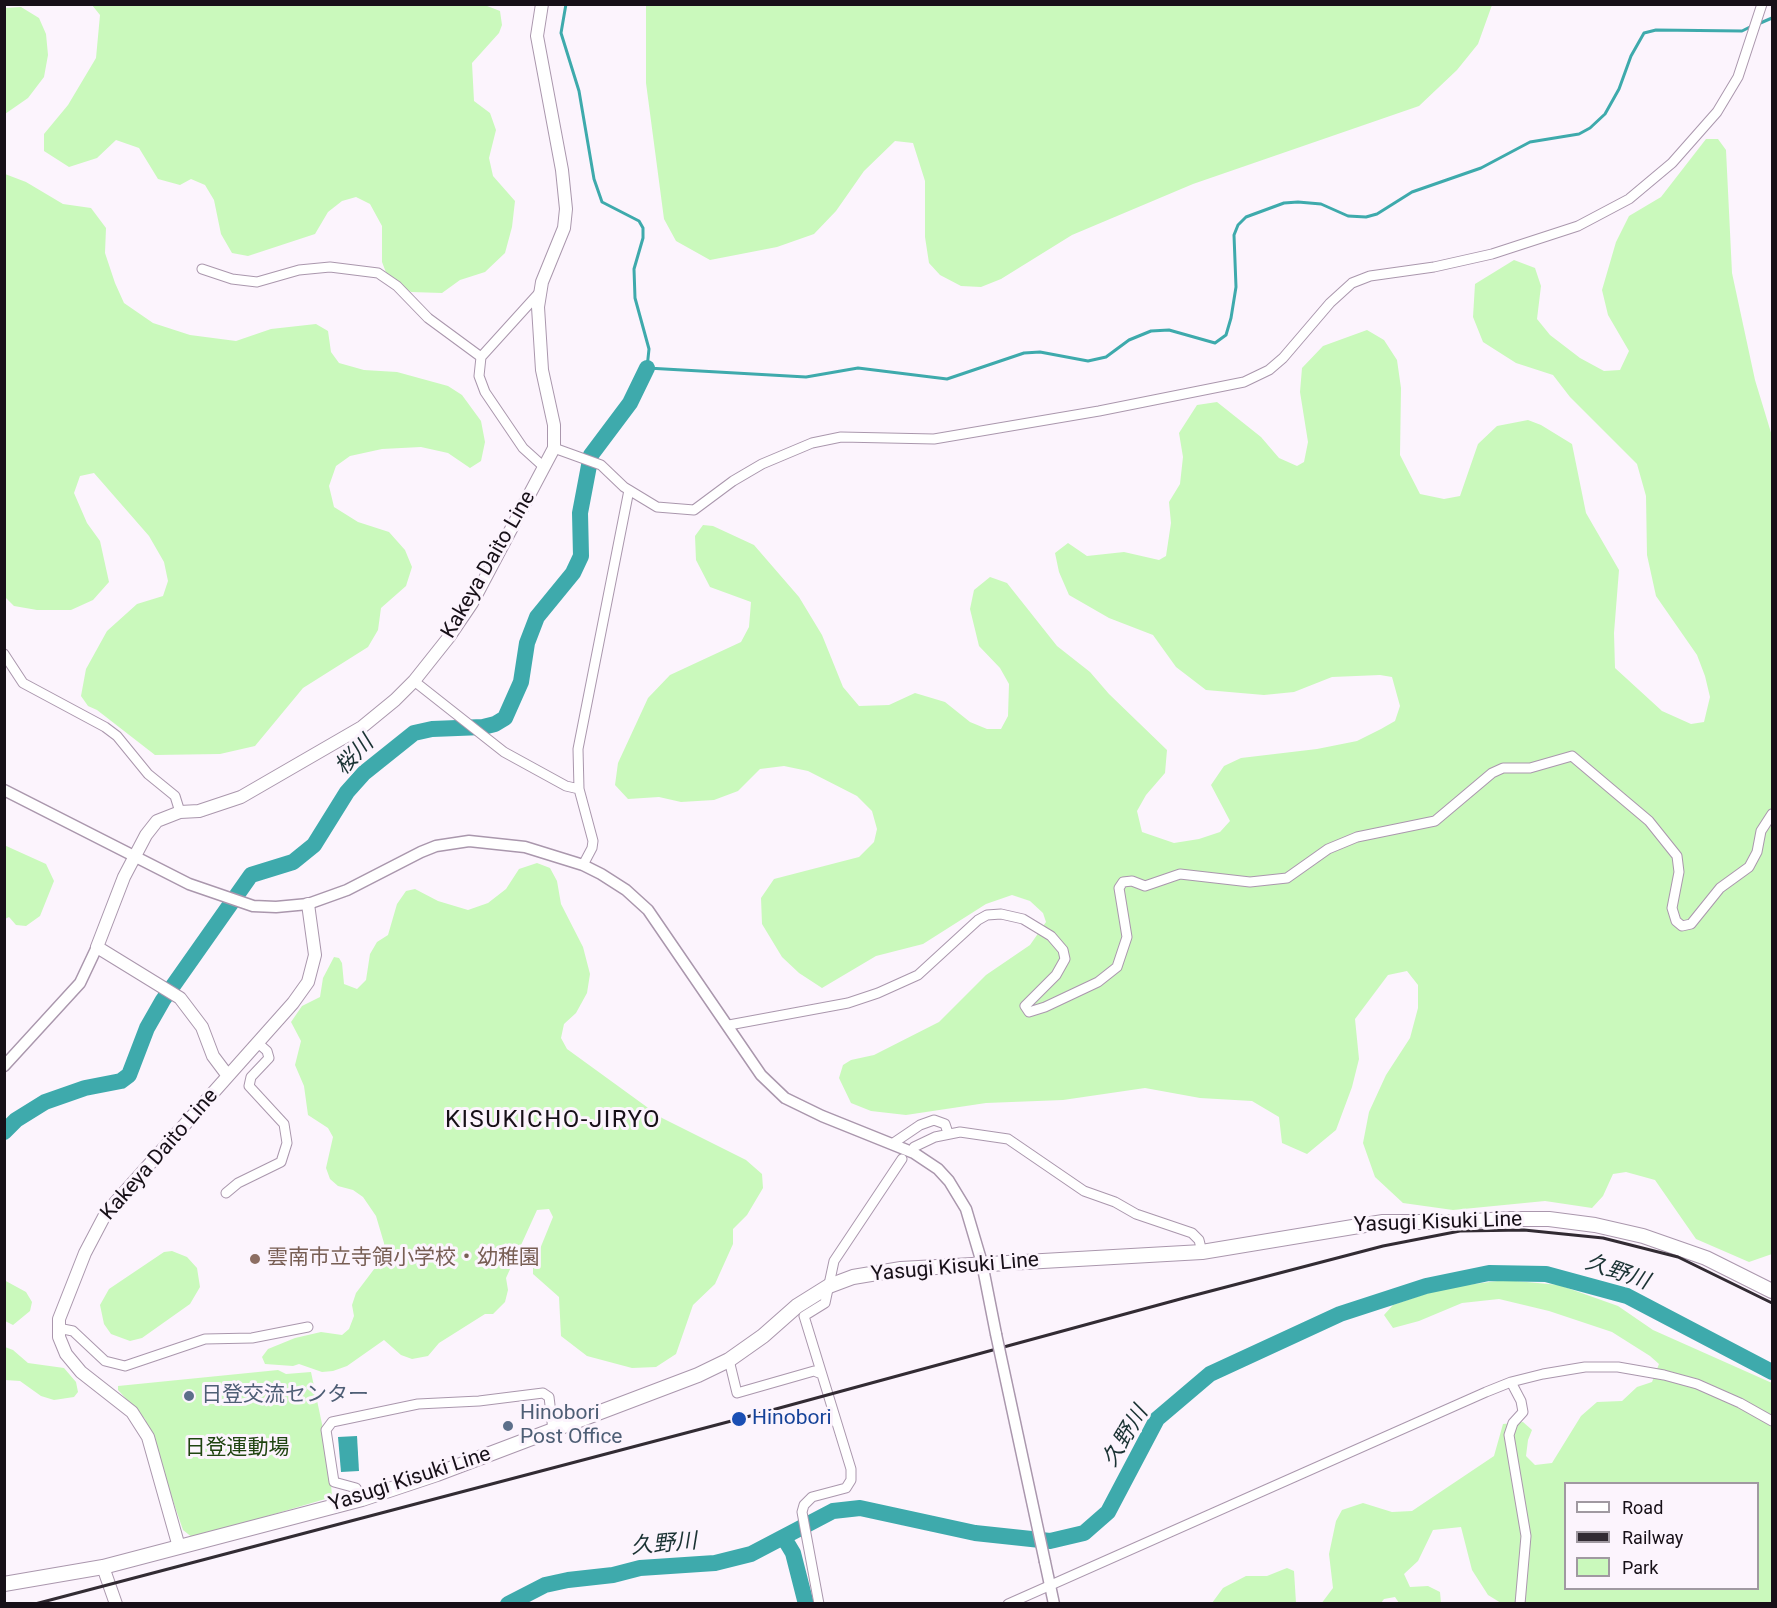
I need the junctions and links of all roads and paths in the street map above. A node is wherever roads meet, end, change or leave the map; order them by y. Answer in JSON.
{"nodes":[{"id":1,"x":542,"y":4,"type":"edge"},
{"id":2,"x":1762,"y":4,"type":"edge"},
{"id":3,"x":202,"y":269,"type":"dead end"},
{"id":4,"x":538,"y":293,"type":"junction"},
{"id":5,"x":481,"y":357,"type":"junction"},
{"id":6,"x":554,"y":448,"type":"junction"},
{"id":7,"x":544,"y":467,"type":"junction"},
{"id":8,"x":629,"y":490,"type":"junction"},
{"id":9,"x":4,"y":654,"type":"edge"},
{"id":10,"x":414,"y":681,"type":"junction"},
{"id":11,"x":579,"y":789,"type":"junction"},
{"id":12,"x":4,"y":790,"type":"edge"},
{"id":13,"x":180,"y":812,"type":"junction"},
{"id":14,"x":1773,"y":814,"type":"edge"},
{"id":15,"x":135,"y":857,"type":"junction"},
{"id":16,"x":583,"y":865,"type":"junction"},
{"id":17,"x":308,"y":904,"type":"junction"},
{"id":18,"x":97,"y":947,"type":"junction"},
{"id":19,"x":729,"y":1025,"type":"junction"},
{"id":20,"x":258,"y":1043,"type":"junction"},
{"id":21,"x":4,"y":1066,"type":"edge"},
{"id":22,"x":228,"y":1076,"type":"junction"},
{"id":23,"x":948,"y":1133,"type":"junction"},
{"id":24,"x":892,"y":1144,"type":"junction"},
{"id":25,"x":914,"y":1147,"type":"dead end"},
{"id":26,"x":902,"y":1159,"type":"dead end"},
{"id":27,"x":226,"y":1193,"type":"dead end"},
{"id":28,"x":1202,"y":1252,"type":"junction"},
{"id":29,"x":982,"y":1263,"type":"junction"},
{"id":30,"x":829,"y":1286,"type":"junction"},
{"id":31,"x":1773,"y":1291,"type":"edge"},
{"id":32,"x":308,"y":1327,"type":"dead end"},
{"id":33,"x":58,"y":1328,"type":"junction"},
{"id":34,"x":729,"y":1360,"type":"junction"},
{"id":35,"x":819,"y":1373,"type":"junction"},
{"id":36,"x":1511,"y":1382,"type":"junction"},
{"id":37,"x":1773,"y":1421,"type":"edge"},
{"id":38,"x":552,"y":1430,"type":"junction"},
{"id":39,"x":362,"y":1499,"type":"junction"},
{"id":40,"x":178,"y":1547,"type":"junction"},
{"id":41,"x":103,"y":1567,"type":"junction"},
{"id":42,"x":4,"y":1584,"type":"edge"},
{"id":43,"x":1050,"y":1586,"type":"junction"},
{"id":44,"x":116,"y":1604,"type":"edge"},
{"id":45,"x":819,"y":1604,"type":"edge"},
{"id":46,"x":1008,"y":1604,"type":"edge"},
{"id":47,"x":1054,"y":1604,"type":"edge"},
{"id":48,"x":1520,"y":1604,"type":"edge"}],
"edges":[{"from":1,"to":4,"type":"main road"},
{"from":2,"to":8,"type":"street"},
{"from":3,"to":5,"type":"street"},
{"from":4,"to":5,"type":"street"},
{"from":4,"to":6,"type":"main road"},
{"from":5,"to":7,"type":"street"},
{"from":6,"to":7,"type":"main road","name":"Kakeya Daito Line"},
{"from":6,"to":8,"type":"street"},
{"from":7,"to":10,"type":"main road","name":"Kakeya Daito Line"},
{"from":8,"to":11,"type":"street"},
{"from":9,"to":13,"type":"street"},
{"from":10,"to":11,"type":"street"},
{"from":10,"to":13,"type":"main road","name":"Kakeya Daito Line"},
{"from":11,"to":16,"type":"street"},
{"from":12,"to":15,"type":"street"},
{"from":13,"to":15,"type":"main road","name":"Kakeya Daito Line"},
{"from":14,"to":19,"type":"street"},
{"from":15,"to":17,"type":"street"},
{"from":15,"to":18,"type":"main road","name":"Kakeya Daito Line"},
{"from":16,"to":17,"type":"street"},
{"from":16,"to":19,"type":"street"},
{"from":17,"to":20,"type":"main road","name":"Kakeya Daito Line"},
{"from":18,"to":21,"type":"street"},
{"from":18,"to":22,"type":"main road","name":"Kakeya Daito Line"},
{"from":19,"to":24,"type":"street"},
{"from":20,"to":22,"type":"main road","name":"Kakeya Daito Line"},
{"from":20,"to":27,"type":"street"},
{"from":22,"to":33,"type":"main road","name":"Kakeya Daito Line"},
{"from":23,"to":24,"type":"street"},
{"from":23,"to":25,"type":"street"},
{"from":23,"to":28,"type":"street"},
{"from":24,"to":29,"type":"street"},
{"from":26,"to":30,"type":"street"},
{"from":28,"to":29,"type":"main road","name":"Yasugi Kisuki Line"},
{"from":28,"to":31,"type":"main road","name":"Yasugi Kisuki Line"},
{"from":29,"to":30,"type":"main road","name":"Yasugi Kisuki Line"},
{"from":29,"to":43,"type":"street","bridge":true},
{"from":30,"to":34,"type":"main road","name":"Yasugi Kisuki Line"},
{"from":30,"to":35,"type":"street"},
{"from":32,"to":33,"type":"street"},
{"from":33,"to":40,"type":"main road"},
{"from":34,"to":35,"type":"street"},
{"from":34,"to":38,"type":"main road","name":"Yasugi Kisuki Line"},
{"from":35,"to":45,"type":"street"},
{"from":36,"to":37,"type":"street"},
{"from":36,"to":43,"type":"street"},
{"from":36,"to":48,"type":"street"},
{"from":38,"to":39,"type":"main road","name":"Yasugi Kisuki Line"},
{"from":38,"to":39,"type":"street"},
{"from":39,"to":40,"type":"main road","name":"Yasugi Kisuki Line"},
{"from":40,"to":41,"type":"main road","name":"Yasugi Kisuki Line"},
{"from":41,"to":42,"type":"main road","name":"Yasugi Kisuki Line"},
{"from":41,"to":44,"type":"main road"},
{"from":43,"to":46,"type":"street"},
{"from":43,"to":47,"type":"street"}]}
